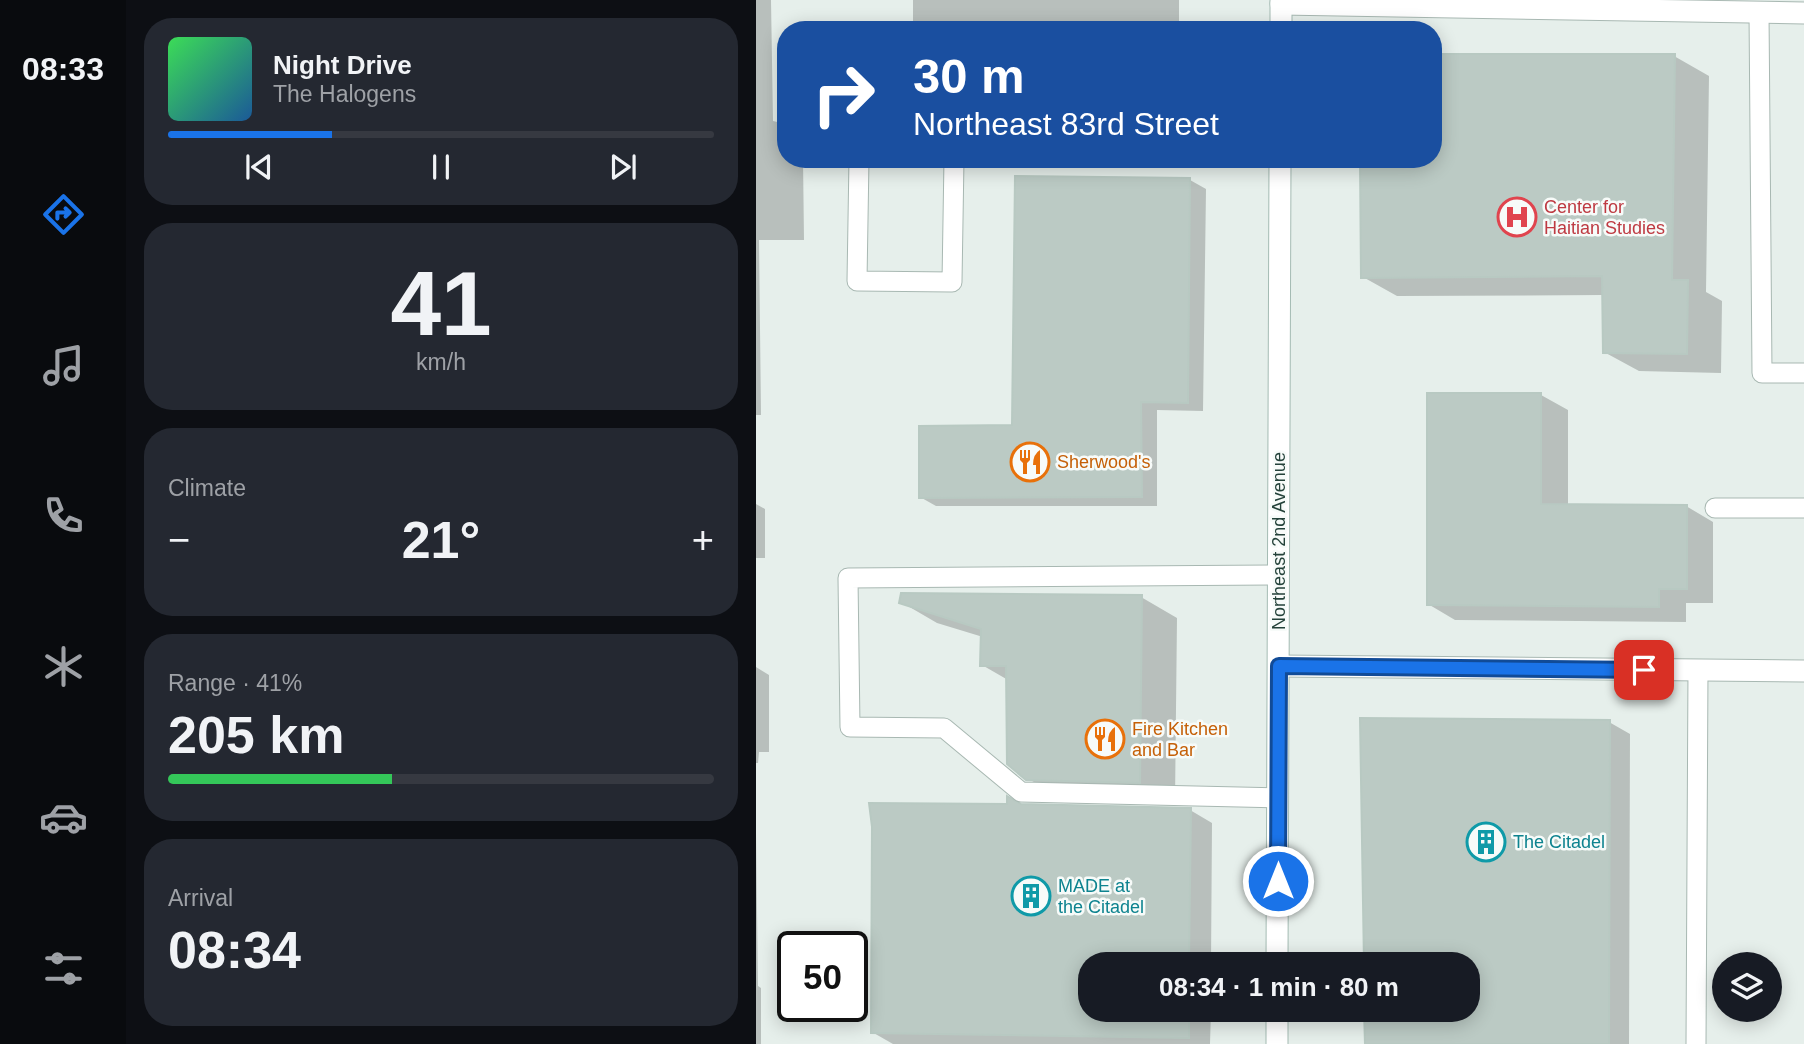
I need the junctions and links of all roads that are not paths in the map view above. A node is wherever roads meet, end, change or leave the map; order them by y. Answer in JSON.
{"nodes":[{"id":1,"x":1281,"y":2,"type":"edge"},
{"id":2,"x":1669,"y":5,"type":"edge"},
{"id":3,"x":1759,"y":12,"type":"junction"},
{"id":4,"x":1804,"y":13,"type":"edge"},
{"id":5,"x":1281,"y":21,"type":"edge"},
{"id":6,"x":859,"y":168,"type":"edge"},
{"id":7,"x":954,"y":168,"type":"edge"},
{"id":8,"x":1280,"y":168,"type":"edge"},
{"id":9,"x":1804,"y":373,"type":"edge"},
{"id":10,"x":1715,"y":508,"type":"dead end"},
{"id":11,"x":1804,"y":508,"type":"edge"},
{"id":12,"x":1279,"y":575,"type":"junction"},
{"id":13,"x":1279,"y":666,"type":"junction"},
{"id":14,"x":1698,"y":670,"type":"junction"},
{"id":15,"x":1804,"y":671,"type":"edge"},
{"id":16,"x":1278,"y":798,"type":"junction"},
{"id":17,"x":1277,"y":952,"type":"edge"},
{"id":18,"x":1277,"y":1022,"type":"edge"},
{"id":19,"x":1277,"y":1044,"type":"edge"},
{"id":20,"x":1696,"y":1044,"type":"edge"}],
"edges":[{"from":1,"to":2,"type":"street"},
{"from":1,"to":5,"type":"street"},
{"from":2,"to":3,"type":"street"},
{"from":3,"to":4,"type":"street"},
{"from":3,"to":9,"type":"lane"},
{"from":6,"to":7,"type":"lane"},
{"from":8,"to":12,"type":"street","name":"Northeast 2nd Avenue"},
{"from":10,"to":11,"type":"lane"},
{"from":12,"to":13,"type":"street","name":"Northeast 2nd Avenue"},
{"from":12,"to":16,"type":"lane"},
{"from":13,"to":14,"type":"street"},
{"from":13,"to":16,"type":"street","name":"Northeast 2nd Avenue"},
{"from":14,"to":15,"type":"street"},
{"from":14,"to":20,"type":"lane"},
{"from":16,"to":17,"type":"street","name":"Northeast 2nd Avenue"},
{"from":18,"to":19,"type":"street"}]}
